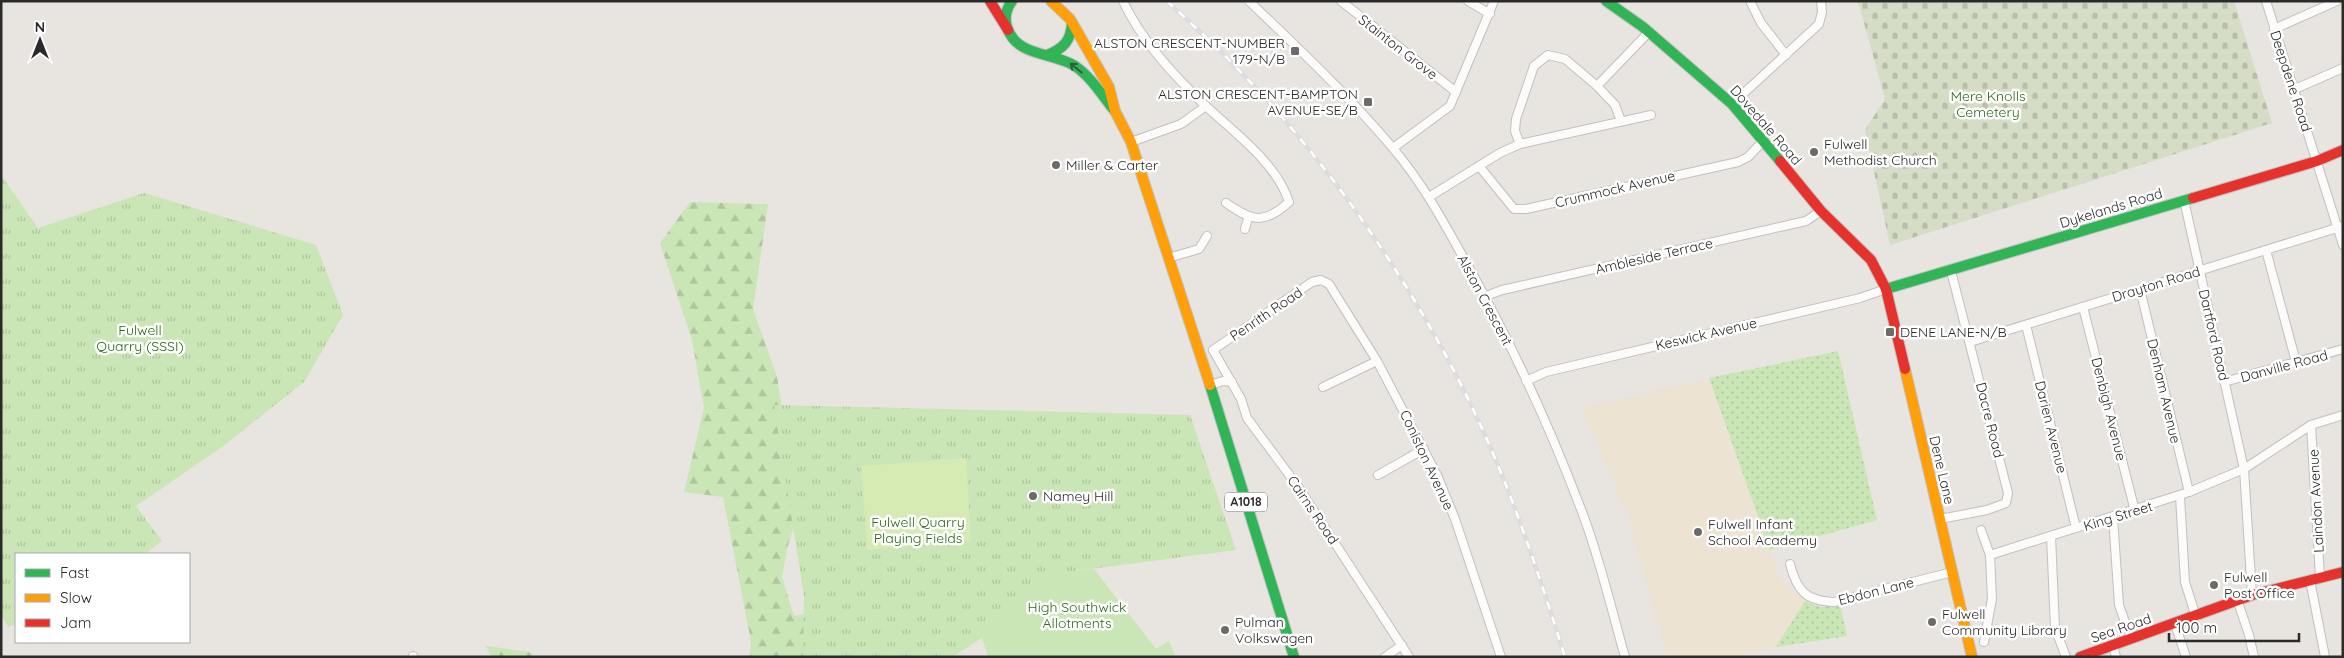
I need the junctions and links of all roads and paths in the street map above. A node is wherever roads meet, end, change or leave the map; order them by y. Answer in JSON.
{"nodes":[{"id":1,"x":990,"y":1,"type":"edge"},
{"id":2,"x":1012,"y":1,"type":"edge"},
{"id":3,"x":1123,"y":1,"type":"edge"},
{"id":4,"x":1249,"y":1,"type":"edge"},
{"id":5,"x":1341,"y":1,"type":"edge"},
{"id":6,"x":1468,"y":1,"type":"edge"},
{"id":7,"x":1494,"y":1,"type":"edge"},
{"id":8,"x":1606,"y":1,"type":"edge"},
{"id":9,"x":1750,"y":1,"type":"edge"},
{"id":10,"x":1821,"y":1,"type":"edge"},
{"id":11,"x":2266,"y":1,"type":"edge"},
{"id":12,"x":2337,"y":1,"type":"edge"},
{"id":13,"x":1056,"y":3,"type":"edge"},
{"id":14,"x":1490,"y":14,"type":"junction"},
{"id":15,"x":1072,"y":23,"type":"junction"},
{"id":16,"x":2274,"y":29,"type":"junction"},
{"id":17,"x":1008,"y":30,"type":"junction"},
{"id":18,"x":1649,"y":32,"type":"junction"},
{"id":19,"x":1047,"y":55,"type":"junction"},
{"id":20,"x":1786,"y":55,"type":"junction"},
{"id":21,"x":2343,"y":68,"type":"edge"},
{"id":22,"x":1597,"y":86,"type":"junction"},
{"id":23,"x":2295,"y":89,"type":"junction"},
{"id":24,"x":1456,"y":92,"type":"junction"},
{"id":25,"x":1732,"y":104,"type":"junction"},
{"id":26,"x":1206,"y":106,"type":"junction"},
{"id":27,"x":1115,"y":111,"type":"junction"},
{"id":28,"x":1651,"y":114,"type":"dead end"},
{"id":29,"x":1621,"y":121,"type":"junction"},
{"id":30,"x":1763,"y":141,"type":"junction"},
{"id":31,"x":1131,"y":142,"type":"junction"},
{"id":32,"x":1520,"y":144,"type":"junction"},
{"id":33,"x":1393,"y":148,"type":"junction"},
{"id":34,"x":2343,"y":150,"type":"edge"},
{"id":35,"x":2317,"y":161,"type":"junction"},
{"id":36,"x":1479,"y":166,"type":"junction"},
{"id":37,"x":1429,"y":197,"type":"junction"},
{"id":38,"x":2184,"y":200,"type":"junction"},
{"id":39,"x":1226,"y":204,"type":"dead end"},
{"id":40,"x":1821,"y":210,"type":"junction"},
{"id":41,"x":1248,"y":218,"type":"junction"},
{"id":42,"x":2340,"y":227,"type":"edge"},
{"id":43,"x":1245,"y":229,"type":"dead end"},
{"id":44,"x":1207,"y":236,"type":"dead end"},
{"id":45,"x":2343,"y":245,"type":"edge"},
{"id":46,"x":1199,"y":250,"type":"junction"},
{"id":47,"x":2266,"y":250,"type":"junction"},
{"id":48,"x":1168,"y":258,"type":"junction"},
{"id":49,"x":1203,"y":258,"type":"dead end"},
{"id":50,"x":1871,"y":260,"type":"joint"},
{"id":51,"x":2199,"y":270,"type":"junction"},
{"id":52,"x":1951,"y":271,"type":"junction"},
{"id":53,"x":1320,"y":280,"type":"joint"},
{"id":54,"x":1886,"y":289,"type":"junction"},
{"id":55,"x":2140,"y":289,"type":"junction"},
{"id":56,"x":1486,"y":296,"type":"junction"},
{"id":57,"x":2083,"y":307,"type":"junction"},
{"id":58,"x":2026,"y":325,"type":"junction"},
{"id":59,"x":1970,"y":342,"type":"junction"},
{"id":60,"x":1197,"y":348,"type":"junction"},
{"id":61,"x":1213,"y":350,"type":"junction"},
{"id":62,"x":2343,"y":350,"type":"edge"},
{"id":63,"x":1377,"y":361,"type":"junction"},
{"id":64,"x":2296,"y":362,"type":"junction"},
{"id":65,"x":1526,"y":381,"type":"junction"},
{"id":66,"x":1232,"y":382,"type":"junction"},
{"id":67,"x":2224,"y":382,"type":"junction"},
{"id":68,"x":1210,"y":385,"type":"junction"},
{"id":69,"x":1323,"y":387,"type":"dead end"},
{"id":70,"x":2343,"y":415,"type":"edge"},
{"id":71,"x":2311,"y":425,"type":"junction"},
{"id":72,"x":1424,"y":449,"type":"junction"},
{"id":73,"x":2244,"y":469,"type":"junction"},
{"id":74,"x":1378,"y":475,"type":"dead end"},
{"id":75,"x":2189,"y":492,"type":"junction"},
{"id":76,"x":2180,"y":496,"type":"junction"},
{"id":77,"x":2135,"y":511,"type":"junction"},
{"id":78,"x":2113,"y":517,"type":"junction"},
{"id":79,"x":1940,"y":519,"type":"junction"},
{"id":80,"x":2076,"y":528,"type":"junction"},
{"id":81,"x":1981,"y":530,"type":"dead end"},
{"id":82,"x":2051,"y":536,"type":"junction"},
{"id":83,"x":1990,"y":555,"type":"junction"},
{"id":84,"x":1790,"y":564,"type":"dead end"},
{"id":85,"x":1952,"y":572,"type":"junction"},
{"id":86,"x":2343,"y":572,"type":"edge"},
{"id":87,"x":2315,"y":578,"type":"junction"},
{"id":88,"x":2252,"y":595,"type":"junction"},
{"id":89,"x":2238,"y":602,"type":"junction"},
{"id":90,"x":2196,"y":617,"type":"junction"},
{"id":91,"x":2174,"y":624,"type":"junction"},
{"id":92,"x":2131,"y":639,"type":"junction"},
{"id":93,"x":1984,"y":642,"type":"dead end"},
{"id":94,"x":1402,"y":645,"type":"junction"},
{"id":95,"x":2113,"y":645,"type":"junction"},
{"id":96,"x":1294,"y":657,"type":"edge"},
{"id":97,"x":1385,"y":657,"type":"edge"},
{"id":98,"x":1409,"y":657,"type":"edge"},
{"id":99,"x":1501,"y":657,"type":"edge"},
{"id":100,"x":1625,"y":657,"type":"edge"},
{"id":101,"x":1972,"y":657,"type":"edge"},
{"id":102,"x":2066,"y":657,"type":"edge"},
{"id":103,"x":2080,"y":657,"type":"edge"},
{"id":104,"x":2116,"y":657,"type":"edge"},
{"id":105,"x":2186,"y":657,"type":"edge"},
{"id":106,"x":2254,"y":657,"type":"edge"},
{"id":107,"x":2325,"y":657,"type":"edge"}],
"edges":[{"from":1,"to":17,"type":"main road"},
{"from":2,"to":17,"type":"main road"},
{"from":3,"to":26,"type":"street"},
{"from":4,"to":33,"type":"street","name":"Alston Crescent"},
{"from":5,"to":24,"type":"street","name":"Stainton Grove"},
{"from":6,"to":14,"type":"street"},
{"from":7,"to":14,"type":"street"},
{"from":8,"to":18,"type":"main road","name":"Dovedale Road"},
{"from":9,"to":20,"type":"street"},
{"from":10,"to":20,"type":"street"},
{"from":11,"to":16,"type":"street","name":"Deepdene Road"},
{"from":12,"to":16,"type":"street"},
{"from":13,"to":15,"type":"main road"},
{"from":14,"to":24,"type":"street"},
{"from":15,"to":19,"type":"main road"},
{"from":15,"to":27,"type":"main road","number":"A1018"},
{"from":16,"to":23,"type":"street","name":"Deepdene Road"},
{"from":17,"to":19,"type":"main road"},
{"from":18,"to":22,"type":"street"},
{"from":18,"to":25,"type":"main road","name":"Dovedale Road"},
{"from":27,"to":19,"type":"main road","number":"A1018","one_way":true},
{"from":20,"to":25,"type":"street"},
{"from":21,"to":23,"type":"street"},
{"from":22,"to":29,"type":"street"},
{"from":22,"to":32,"type":"street"},
{"from":23,"to":35,"type":"street","name":"Deepdene Road"},
{"from":24,"to":33,"type":"street"},
{"from":25,"to":30,"type":"main road","name":"Dovedale Road"},
{"from":26,"to":31,"type":"street"},
{"from":26,"to":41,"type":"street"},
{"from":27,"to":31,"type":"main road","number":"A1018"},
{"from":28,"to":29,"type":"street"},
{"from":29,"to":32,"type":"street"},
{"from":30,"to":36,"type":"street","name":"Crummock Avenue"},
{"from":30,"to":40,"type":"main road","name":"Dovedale Road"},
{"from":31,"to":48,"type":"main road","number":"A1018"},
{"from":32,"to":36,"type":"street"},
{"from":33,"to":37,"type":"street","name":"Alston Crescent"},
{"from":34,"to":35,"type":"main road","name":"Dykelands Road"},
{"from":35,"to":38,"type":"main road","name":"Dykelands Road"},
{"from":35,"to":42,"type":"street","name":"Deepdene Road"},
{"from":36,"to":37,"type":"street"},
{"from":37,"to":56,"type":"street","name":"Alston Crescent"},
{"from":38,"to":51,"type":"street","name":"Dartford Road"},
{"from":38,"to":52,"type":"main road","name":"Dykelands Road"},
{"from":39,"to":41,"type":"street"},
{"from":40,"to":50,"type":"main road","name":"Dovedale Road"},
{"from":40,"to":56,"type":"street","name":"Ambleside Terrace"},
{"from":41,"to":43,"type":"street"},
{"from":42,"to":45,"type":"street","name":"Deepdene Road"},
{"from":42,"to":47,"type":"street","name":"Drayton Road"},
{"from":44,"to":46,"type":"street"},
{"from":46,"to":48,"type":"street"},
{"from":46,"to":49,"type":"street"},
{"from":47,"to":51,"type":"street","name":"Drayton Road"},
{"from":47,"to":64,"type":"street"},
{"from":48,"to":60,"type":"main road","number":"A1018"},
{"from":50,"to":54,"type":"main road","name":"Dene Lane"},
{"from":51,"to":55,"type":"street","name":"Drayton Road"},
{"from":51,"to":67,"type":"street","name":"Dartford Road"},
{"from":52,"to":54,"type":"main road","name":"Dykelands Road"},
{"from":52,"to":59,"type":"street","name":"Dacre Road"},
{"from":53,"to":61,"type":"street","name":"Penrith Road"},
{"from":53,"to":63,"type":"street","name":"Coniston Avenue"},
{"from":54,"to":65,"type":"street","name":"Keswick Avenue"},
{"from":54,"to":79,"type":"main road","name":"Dene Lane"},
{"from":55,"to":57,"type":"street","name":"Drayton Road"},
{"from":55,"to":75,"type":"street","name":"Denham Avenue"},
{"from":56,"to":65,"type":"street","name":"Alston Crescent"},
{"from":57,"to":58,"type":"street","name":"Drayton Road"},
{"from":57,"to":77,"type":"street","name":"Denbigh Avenue"},
{"from":58,"to":59,"type":"street","name":"Drayton Road"},
{"from":58,"to":80,"type":"street","name":"Darien Avenue"},
{"from":59,"to":79,"type":"street","name":"Dacre Road"},
{"from":60,"to":61,"type":"street"},
{"from":60,"to":68,"type":"main road","number":"A1018"},
{"from":61,"to":66,"type":"street","name":"Cairns Road"},
{"from":62,"to":64,"type":"street","name":"Danville Road"},
{"from":63,"to":69,"type":"street"},
{"from":63,"to":72,"type":"street","name":"Coniston Avenue"},
{"from":64,"to":67,"type":"street","name":"Danville Road"},
{"from":65,"to":100,"type":"street","name":"Alston Crescent"},
{"from":66,"to":68,"type":"street"},
{"from":66,"to":94,"type":"street","name":"Cairns Road"},
{"from":67,"to":73,"type":"street","name":"Dartford Road"},
{"from":68,"to":96,"type":"main road","number":"A1018"},
{"from":70,"to":71,"type":"street","name":"King Street"},
{"from":71,"to":73,"type":"street","name":"King Street"},
{"from":71,"to":87,"type":"street","name":"Laindon Avenue"},
{"from":72,"to":74,"type":"street"},
{"from":72,"to":99,"type":"street","name":"Coniston Avenue"},
{"from":73,"to":75,"type":"street","name":"King Street"},
{"from":73,"to":88,"type":"street","name":"Dartford Road"},
{"from":75,"to":76,"type":"street","name":"King Street"},
{"from":76,"to":77,"type":"street","name":"King Street"},
{"from":76,"to":90,"type":"street"},
{"from":77,"to":78,"type":"street","name":"King Street"},
{"from":78,"to":80,"type":"street","name":"King Street"},
{"from":78,"to":92,"type":"street"},
{"from":79,"to":85,"type":"main road","name":"Dene Lane"},
{"from":80,"to":82,"type":"street","name":"King Street"},
{"from":81,"to":83,"type":"street"},
{"from":82,"to":83,"type":"street","name":"King Street"},
{"from":82,"to":102,"type":"street"},
{"from":83,"to":93,"type":"street"},
{"from":84,"to":85,"type":"street","name":"Ebdon Lane"},
{"from":85,"to":101,"type":"main road","name":"Dene Lane"},
{"from":86,"to":87,"type":"main road","name":"Sea Road"},
{"from":87,"to":88,"type":"main road","name":"Sea Road"},
{"from":87,"to":107,"type":"street","name":"Laindon Avenue"},
{"from":88,"to":89,"type":"main road","name":"Sea Road"},
{"from":89,"to":90,"type":"main road","name":"Sea Road"},
{"from":89,"to":106,"type":"street"},
{"from":90,"to":91,"type":"main road","name":"Sea Road"},
{"from":91,"to":92,"type":"main road","name":"Sea Road"},
{"from":91,"to":105,"type":"street"},
{"from":92,"to":95,"type":"main road","name":"Sea Road"},
{"from":94,"to":97,"type":"street"},
{"from":94,"to":98,"type":"street","name":"Cairns Road"},
{"from":95,"to":103,"type":"main road","name":"Sea Road"},
{"from":95,"to":104,"type":"street"}]}
